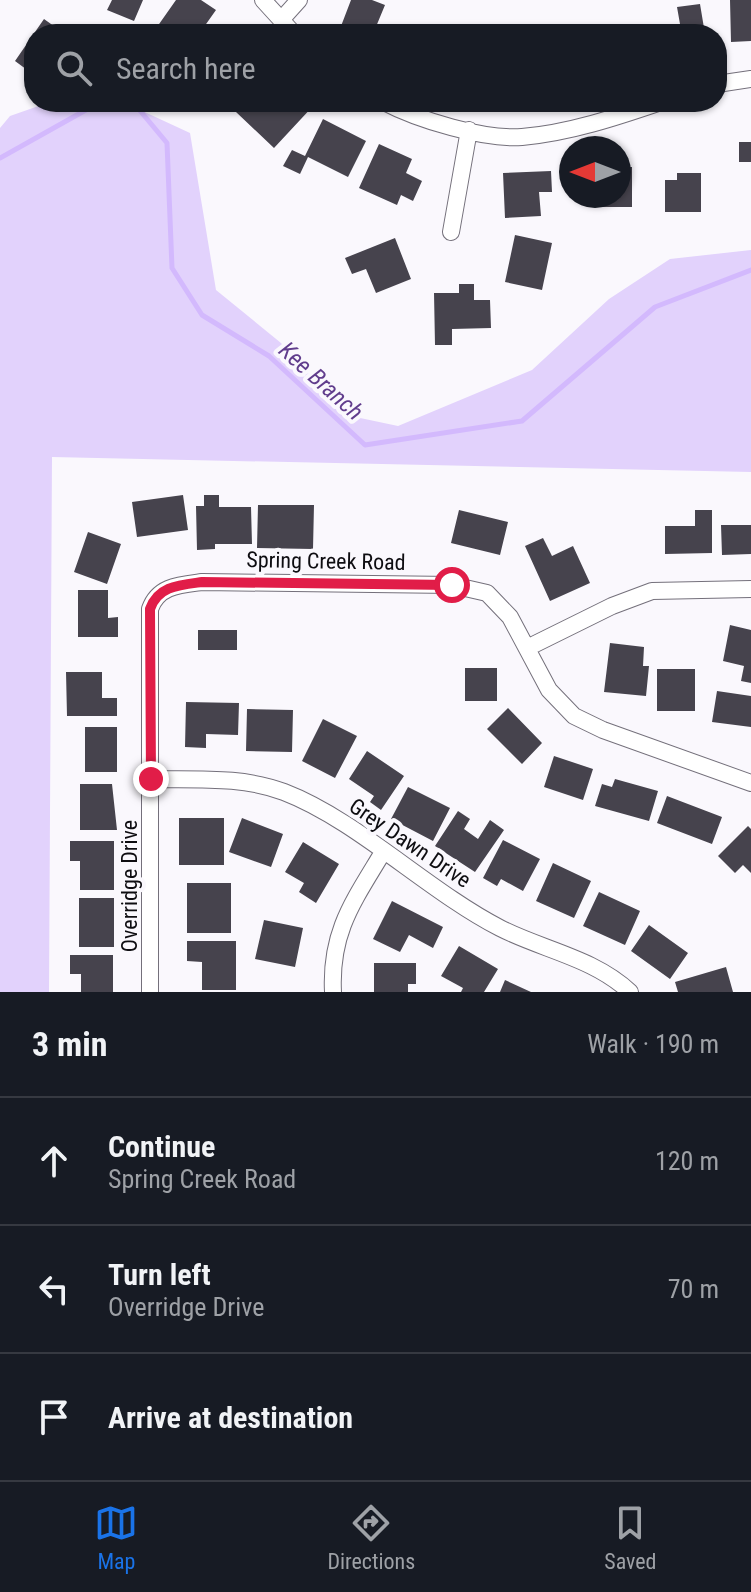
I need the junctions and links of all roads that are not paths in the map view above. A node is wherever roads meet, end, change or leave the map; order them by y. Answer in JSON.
{"nodes":[{"id":1,"x":263,"y":0,"type":"edge"},
{"id":2,"x":299,"y":0,"type":"edge"},
{"id":3,"x":281,"y":20,"type":"junction"},
{"id":4,"x":285,"y":24,"type":"edge"},
{"id":5,"x":751,"y":79,"type":"edge"},
{"id":6,"x":727,"y":83,"type":"edge"},
{"id":7,"x":410,"y":112,"type":"edge"},
{"id":8,"x":625,"y":112,"type":"edge"},
{"id":9,"x":469,"y":130,"type":"junction"},
{"id":10,"x":451,"y":232,"type":"dead end"},
{"id":11,"x":751,"y":589,"type":"edge"},
{"id":12,"x":160,"y":593,"type":"joint"},
{"id":13,"x":527,"y":648,"type":"junction"},
{"id":14,"x":151,"y":779,"type":"junction"},
{"id":15,"x":751,"y":783,"type":"edge"},
{"id":16,"x":383,"y":852,"type":"junction"},
{"id":17,"x":150,"y":992,"type":"edge"},
{"id":18,"x":333,"y":992,"type":"edge"},
{"id":19,"x":630,"y":992,"type":"edge"}],
"edges":[{"from":1,"to":3,"type":"street"},
{"from":2,"to":3,"type":"street"},
{"from":3,"to":4,"type":"street"},
{"from":5,"to":6,"type":"street"},
{"from":7,"to":9,"type":"street"},
{"from":8,"to":9,"type":"street"},
{"from":9,"to":10,"type":"street"},
{"from":11,"to":13,"type":"street"},
{"from":12,"to":13,"type":"street","name":"Spring Creek Road"},
{"from":12,"to":14,"type":"street","name":"Overridge Drive"},
{"from":13,"to":15,"type":"street","name":"Spring Creek Road"},
{"from":14,"to":16,"type":"street","name":"Grey Dawn Drive"},
{"from":14,"to":17,"type":"street","name":"Overridge Drive"},
{"from":16,"to":18,"type":"street"},
{"from":16,"to":19,"type":"street","name":"Grey Dawn Drive"}]}
